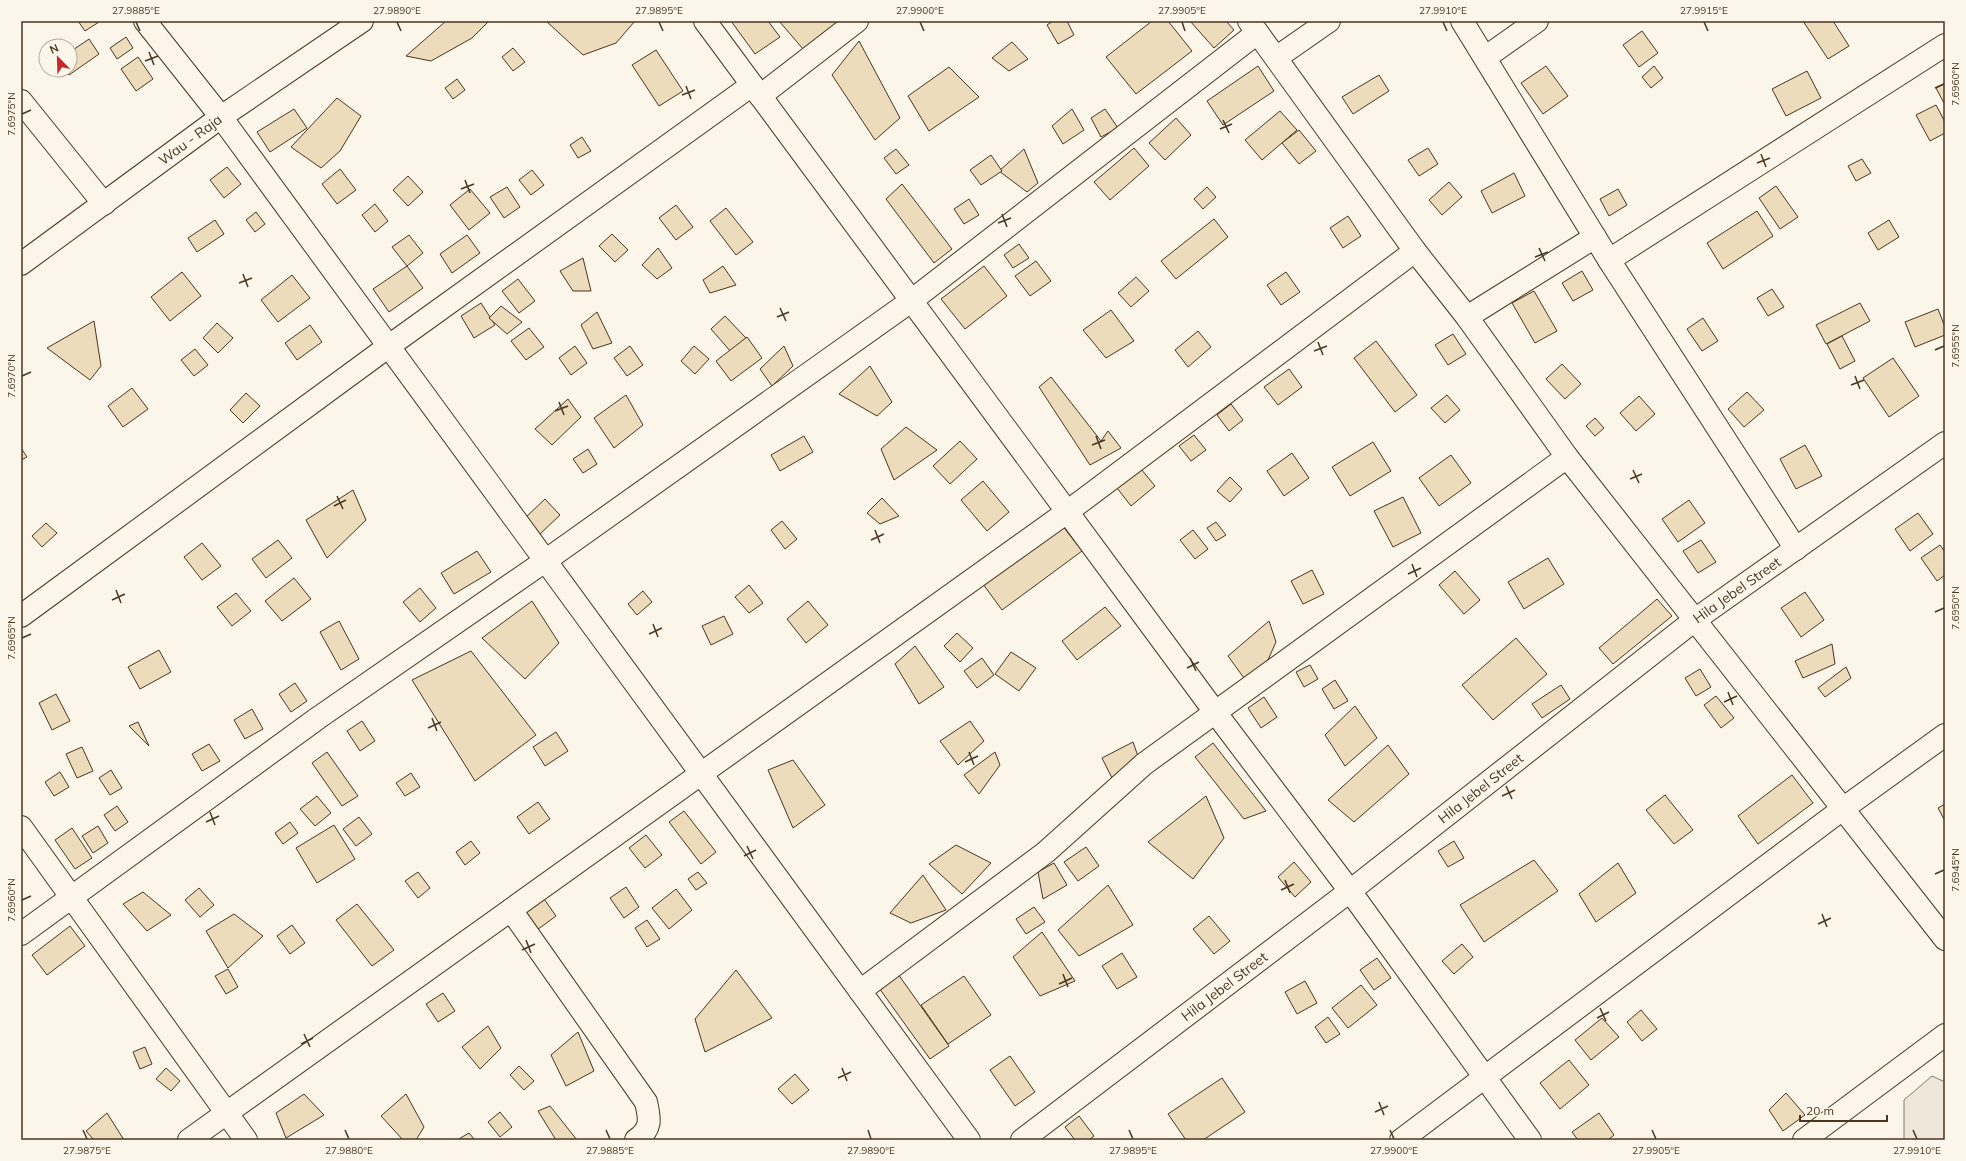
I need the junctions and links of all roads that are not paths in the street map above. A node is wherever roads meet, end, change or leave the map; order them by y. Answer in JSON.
{"nodes":[{"id":1,"x":144,"y":21,"type":"edge"},
{"id":2,"x":362,"y":21,"type":"edge"},
{"id":3,"x":705,"y":21,"type":"edge"},
{"id":4,"x":857,"y":21,"type":"edge"},
{"id":5,"x":1329,"y":21,"type":"edge"},
{"id":6,"x":1462,"y":21,"type":"edge"},
{"id":7,"x":1537,"y":21,"type":"edge"},
{"id":8,"x":1253,"y":27,"type":"edge"},
{"id":9,"x":1945,"y":45,"type":"edge"},
{"id":10,"x":1486,"y":57,"type":"junction"},
{"id":11,"x":1276,"y":58,"type":"junction"},
{"id":12,"x":756,"y":90,"type":"junction"},
{"id":13,"x":21,"y":101,"type":"edge"},
{"id":14,"x":221,"y":117,"type":"junction"},
{"id":15,"x":104,"y":204,"type":"junction"},
{"id":16,"x":1595,"y":237,"type":"junction"},
{"id":17,"x":1415,"y":251,"type":"junction"},
{"id":18,"x":1609,"y":260,"type":"junction"},
{"id":19,"x":21,"y":264,"type":"edge"},
{"id":20,"x":911,"y":301,"type":"junction"},
{"id":21,"x":1467,"y":317,"type":"junction"},
{"id":22,"x":389,"y":346,"type":"junction"},
{"id":23,"x":1945,"y":443,"type":"edge"},
{"id":24,"x":1567,"y":457,"type":"junction"},
{"id":25,"x":1067,"y":512,"type":"junction"},
{"id":26,"x":1796,"y":549,"type":"junction"},
{"id":27,"x":545,"y":561,"type":"junction"},
{"id":28,"x":21,"y":616,"type":"edge"},
{"id":29,"x":1696,"y":620,"type":"junction"},
{"id":30,"x":1215,"y":712,"type":"junction"},
{"id":31,"x":1945,"y":735,"type":"edge"},
{"id":32,"x":701,"y":774,"type":"junction"},
{"id":33,"x":1844,"y":808,"type":"junction"},
{"id":34,"x":21,"y":828,"type":"edge"},
{"id":35,"x":1350,"y":891,"type":"junction"},
{"id":36,"x":72,"y":898,"type":"junction"},
{"id":37,"x":511,"y":910,"type":"junction"},
{"id":38,"x":21,"y":934,"type":"edge"},
{"id":39,"x":1945,"y":939,"type":"edge"},
{"id":40,"x":860,"y":991,"type":"junction"},
{"id":41,"x":1945,"y":1035,"type":"edge"},
{"id":42,"x":1485,"y":1077,"type":"junction"},
{"id":43,"x":226,"y":1113,"type":"junction"},
{"id":44,"x":189,"y":1140,"type":"edge"},
{"id":45,"x":246,"y":1140,"type":"edge"},
{"id":46,"x":636,"y":1140,"type":"edge"},
{"id":47,"x":969,"y":1140,"type":"edge"},
{"id":48,"x":1022,"y":1140,"type":"edge"},
{"id":49,"x":1401,"y":1140,"type":"edge"},
{"id":50,"x":1530,"y":1140,"type":"edge"},
{"id":51,"x":1804,"y":1140,"type":"edge"}],
"edges":[{"from":1,"to":14,"type":"street"},
{"from":2,"to":14,"type":"street","name":"Wau - Raja"},
{"from":3,"to":12,"type":"street"},
{"from":4,"to":12,"type":"street"},
{"from":5,"to":11,"type":"street"},
{"from":6,"to":10,"type":"street"},
{"from":7,"to":10,"type":"street"},
{"from":8,"to":11,"type":"street"},
{"from":8,"to":20,"type":"street"},
{"from":9,"to":18,"type":"street"},
{"from":10,"to":16,"type":"street"},
{"from":11,"to":17,"type":"street"},
{"from":12,"to":20,"type":"street"},
{"from":12,"to":22,"type":"street"},
{"from":13,"to":15,"type":"street"},
{"from":14,"to":15,"type":"street","name":"Wau - Raja"},
{"from":14,"to":22,"type":"street"},
{"from":15,"to":19,"type":"street","name":"Wau - Raja"},
{"from":16,"to":18,"type":"street"},
{"from":16,"to":21,"type":"street"},
{"from":17,"to":21,"type":"street"},
{"from":17,"to":25,"type":"street"},
{"from":18,"to":26,"type":"street"},
{"from":20,"to":25,"type":"street"},
{"from":20,"to":27,"type":"street"},
{"from":21,"to":24,"type":"street"},
{"from":22,"to":27,"type":"street"},
{"from":22,"to":28,"type":"street"},
{"from":23,"to":26,"type":"street","name":"Hila Jebel Street"},
{"from":24,"to":29,"type":"street"},
{"from":24,"to":30,"type":"street"},
{"from":25,"to":30,"type":"street"},
{"from":25,"to":32,"type":"street"},
{"from":26,"to":29,"type":"street","name":"Hila Jebel Street"},
{"from":27,"to":32,"type":"street"},
{"from":27,"to":36,"type":"street"},
{"from":29,"to":33,"type":"street"},
{"from":29,"to":35,"type":"street","name":"Hila Jebel Street"},
{"from":30,"to":35,"type":"street"},
{"from":30,"to":40,"type":"street"},
{"from":31,"to":33,"type":"street"},
{"from":32,"to":37,"type":"street"},
{"from":32,"to":40,"type":"street"},
{"from":33,"to":39,"type":"street"},
{"from":33,"to":42,"type":"street"},
{"from":34,"to":36,"type":"street"},
{"from":35,"to":42,"type":"street"},
{"from":35,"to":48,"type":"street","name":"Hila Jebel Street"},
{"from":36,"to":38,"type":"street"},
{"from":36,"to":43,"type":"street"},
{"from":37,"to":43,"type":"street"},
{"from":37,"to":46,"type":"street"},
{"from":40,"to":47,"type":"street"},
{"from":41,"to":51,"type":"street"},
{"from":42,"to":49,"type":"street"},
{"from":42,"to":50,"type":"street"},
{"from":43,"to":44,"type":"street"},
{"from":43,"to":45,"type":"street"}]}
